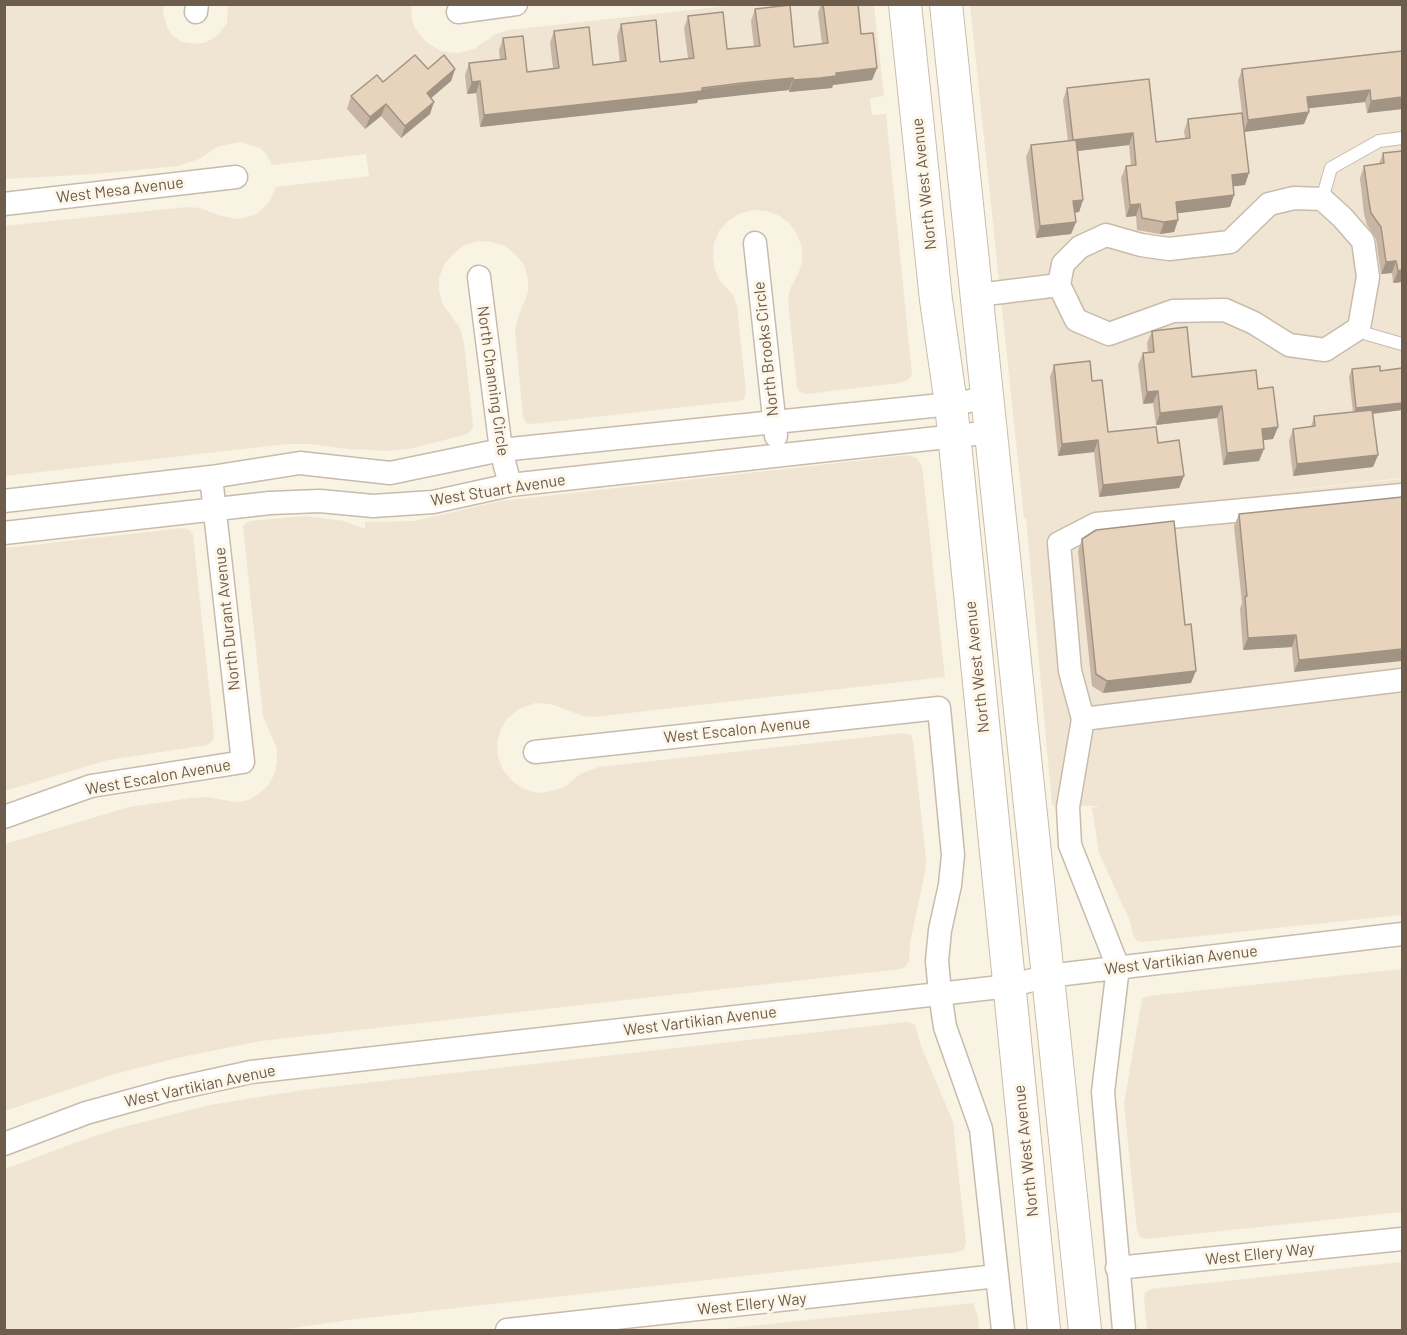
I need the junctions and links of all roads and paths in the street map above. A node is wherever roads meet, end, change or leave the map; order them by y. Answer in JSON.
{"nodes":[{"id":1,"x":516,"y":4,"type":"edge"},
{"id":2,"x":905,"y":4,"type":"edge"},
{"id":3,"x":946,"y":4,"type":"edge"},
{"id":4,"x":458,"y":12,"type":"dead end"},
{"id":5,"x":1402,"y":138,"type":"edge"},
{"id":6,"x":236,"y":177,"type":"dead end"},
{"id":7,"x":1322,"y":200,"type":"junction"},
{"id":8,"x":4,"y":204,"type":"edge"},
{"id":9,"x":755,"y":243,"type":"dead end"},
{"id":10,"x":479,"y":277,"type":"dead end"},
{"id":11,"x":1059,"y":285,"type":"junction"},
{"id":12,"x":978,"y":295,"type":"junction"},
{"id":13,"x":1359,"y":328,"type":"junction"},
{"id":14,"x":1402,"y":344,"type":"edge"},
{"id":15,"x":988,"y":398,"type":"junction"},
{"id":16,"x":951,"y":404,"type":"junction"},
{"id":17,"x":774,"y":422,"type":"junction"},
{"id":18,"x":992,"y":432,"type":"junction"},
{"id":19,"x":954,"y":436,"type":"junction"},
{"id":20,"x":501,"y":450,"type":"junction"},
{"id":21,"x":780,"y":455,"type":"junction"},
{"id":22,"x":211,"y":477,"type":"junction"},
{"id":23,"x":510,"y":485,"type":"junction"},
{"id":24,"x":1402,"y":495,"type":"edge"},
{"id":25,"x":4,"y":501,"type":"edge"},
{"id":26,"x":215,"y":510,"type":"junction"},
{"id":27,"x":4,"y":533,"type":"edge"},
{"id":28,"x":1402,"y":680,"type":"edge"},
{"id":29,"x":1083,"y":719,"type":"junction"},
{"id":30,"x":535,"y":752,"type":"dead end"},
{"id":31,"x":243,"y":762,"type":"joint"},
{"id":32,"x":4,"y":817,"type":"edge"},
{"id":33,"x":1402,"y":934,"type":"edge"},
{"id":34,"x":1118,"y":967,"type":"junction"},
{"id":35,"x":1048,"y":976,"type":"junction"},
{"id":36,"x":1009,"y":986,"type":"junction"},
{"id":37,"x":940,"y":993,"type":"junction"},
{"id":38,"x":4,"y":1144,"type":"edge"},
{"id":39,"x":1402,"y":1239,"type":"edge"},
{"id":40,"x":1117,"y":1268,"type":"junction"},
{"id":41,"x":997,"y":1276,"type":"junction"},
{"id":42,"x":507,"y":1330,"type":"edge"},
{"id":43,"x":1003,"y":1330,"type":"edge"},
{"id":44,"x":1044,"y":1330,"type":"edge"},
{"id":45,"x":1085,"y":1330,"type":"edge"},
{"id":46,"x":1124,"y":1330,"type":"edge"}],
"edges":[{"from":1,"to":4,"type":"street"},
{"from":2,"to":16,"type":"main road","name":"North West Avenue"},
{"from":3,"to":12,"type":"main road"},
{"from":5,"to":7,"type":"lane"},
{"from":6,"to":8,"type":"street","name":"West Mesa Avenue"},
{"from":7,"to":11,"type":"street"},
{"from":7,"to":13,"type":"street"},
{"from":9,"to":17,"type":"street","name":"North Brooks Circle"},
{"from":10,"to":20,"type":"street","name":"North Channing Circle"},
{"from":11,"to":12,"type":"street"},
{"from":11,"to":13,"type":"street"},
{"from":12,"to":15,"type":"main road"},
{"from":13,"to":14,"type":"lane"},
{"from":15,"to":16,"type":"street"},
{"from":15,"to":18,"type":"main road"},
{"from":16,"to":17,"type":"street"},
{"from":16,"to":19,"type":"main road","name":"North West Avenue"},
{"from":17,"to":20,"type":"street"},
{"from":17,"to":21,"type":"street","name":"North Brooks Circle"},
{"from":18,"to":19,"type":"street","name":"West Stuart Avenue"},
{"from":18,"to":35,"type":"main road"},
{"from":19,"to":21,"type":"street","name":"West Stuart Avenue"},
{"from":19,"to":36,"type":"main road","name":"North West Avenue"},
{"from":20,"to":22,"type":"street"},
{"from":20,"to":23,"type":"street","name":"North Channing Circle"},
{"from":21,"to":23,"type":"street","name":"West Stuart Avenue"},
{"from":22,"to":25,"type":"street"},
{"from":22,"to":26,"type":"street","name":"North Durant Avenue"},
{"from":23,"to":26,"type":"street","name":"West Stuart Avenue"},
{"from":24,"to":29,"type":"street"},
{"from":26,"to":27,"type":"street","name":"West Stuart Avenue"},
{"from":26,"to":31,"type":"street","name":"North Durant Avenue"},
{"from":28,"to":29,"type":"street"},
{"from":29,"to":34,"type":"street"},
{"from":30,"to":37,"type":"street","name":"West Escalon Avenue"},
{"from":31,"to":32,"type":"street","name":"West Escalon Avenue"},
{"from":33,"to":34,"type":"street","name":"West Vartikian Avenue"},
{"from":34,"to":35,"type":"street","name":"West Vartikian Avenue"},
{"from":34,"to":40,"type":"street"},
{"from":35,"to":36,"type":"street","name":"West Vartikian Avenue"},
{"from":35,"to":45,"type":"main road"},
{"from":36,"to":37,"type":"street","name":"West Vartikian Avenue"},
{"from":36,"to":44,"type":"main road","name":"North West Avenue"},
{"from":37,"to":38,"type":"street","name":"West Vartikian Avenue"},
{"from":37,"to":41,"type":"street"},
{"from":39,"to":40,"type":"street","name":"West Ellery Way"},
{"from":40,"to":46,"type":"street"},
{"from":41,"to":42,"type":"street","name":"West Ellery Way"},
{"from":41,"to":43,"type":"street"}]}
